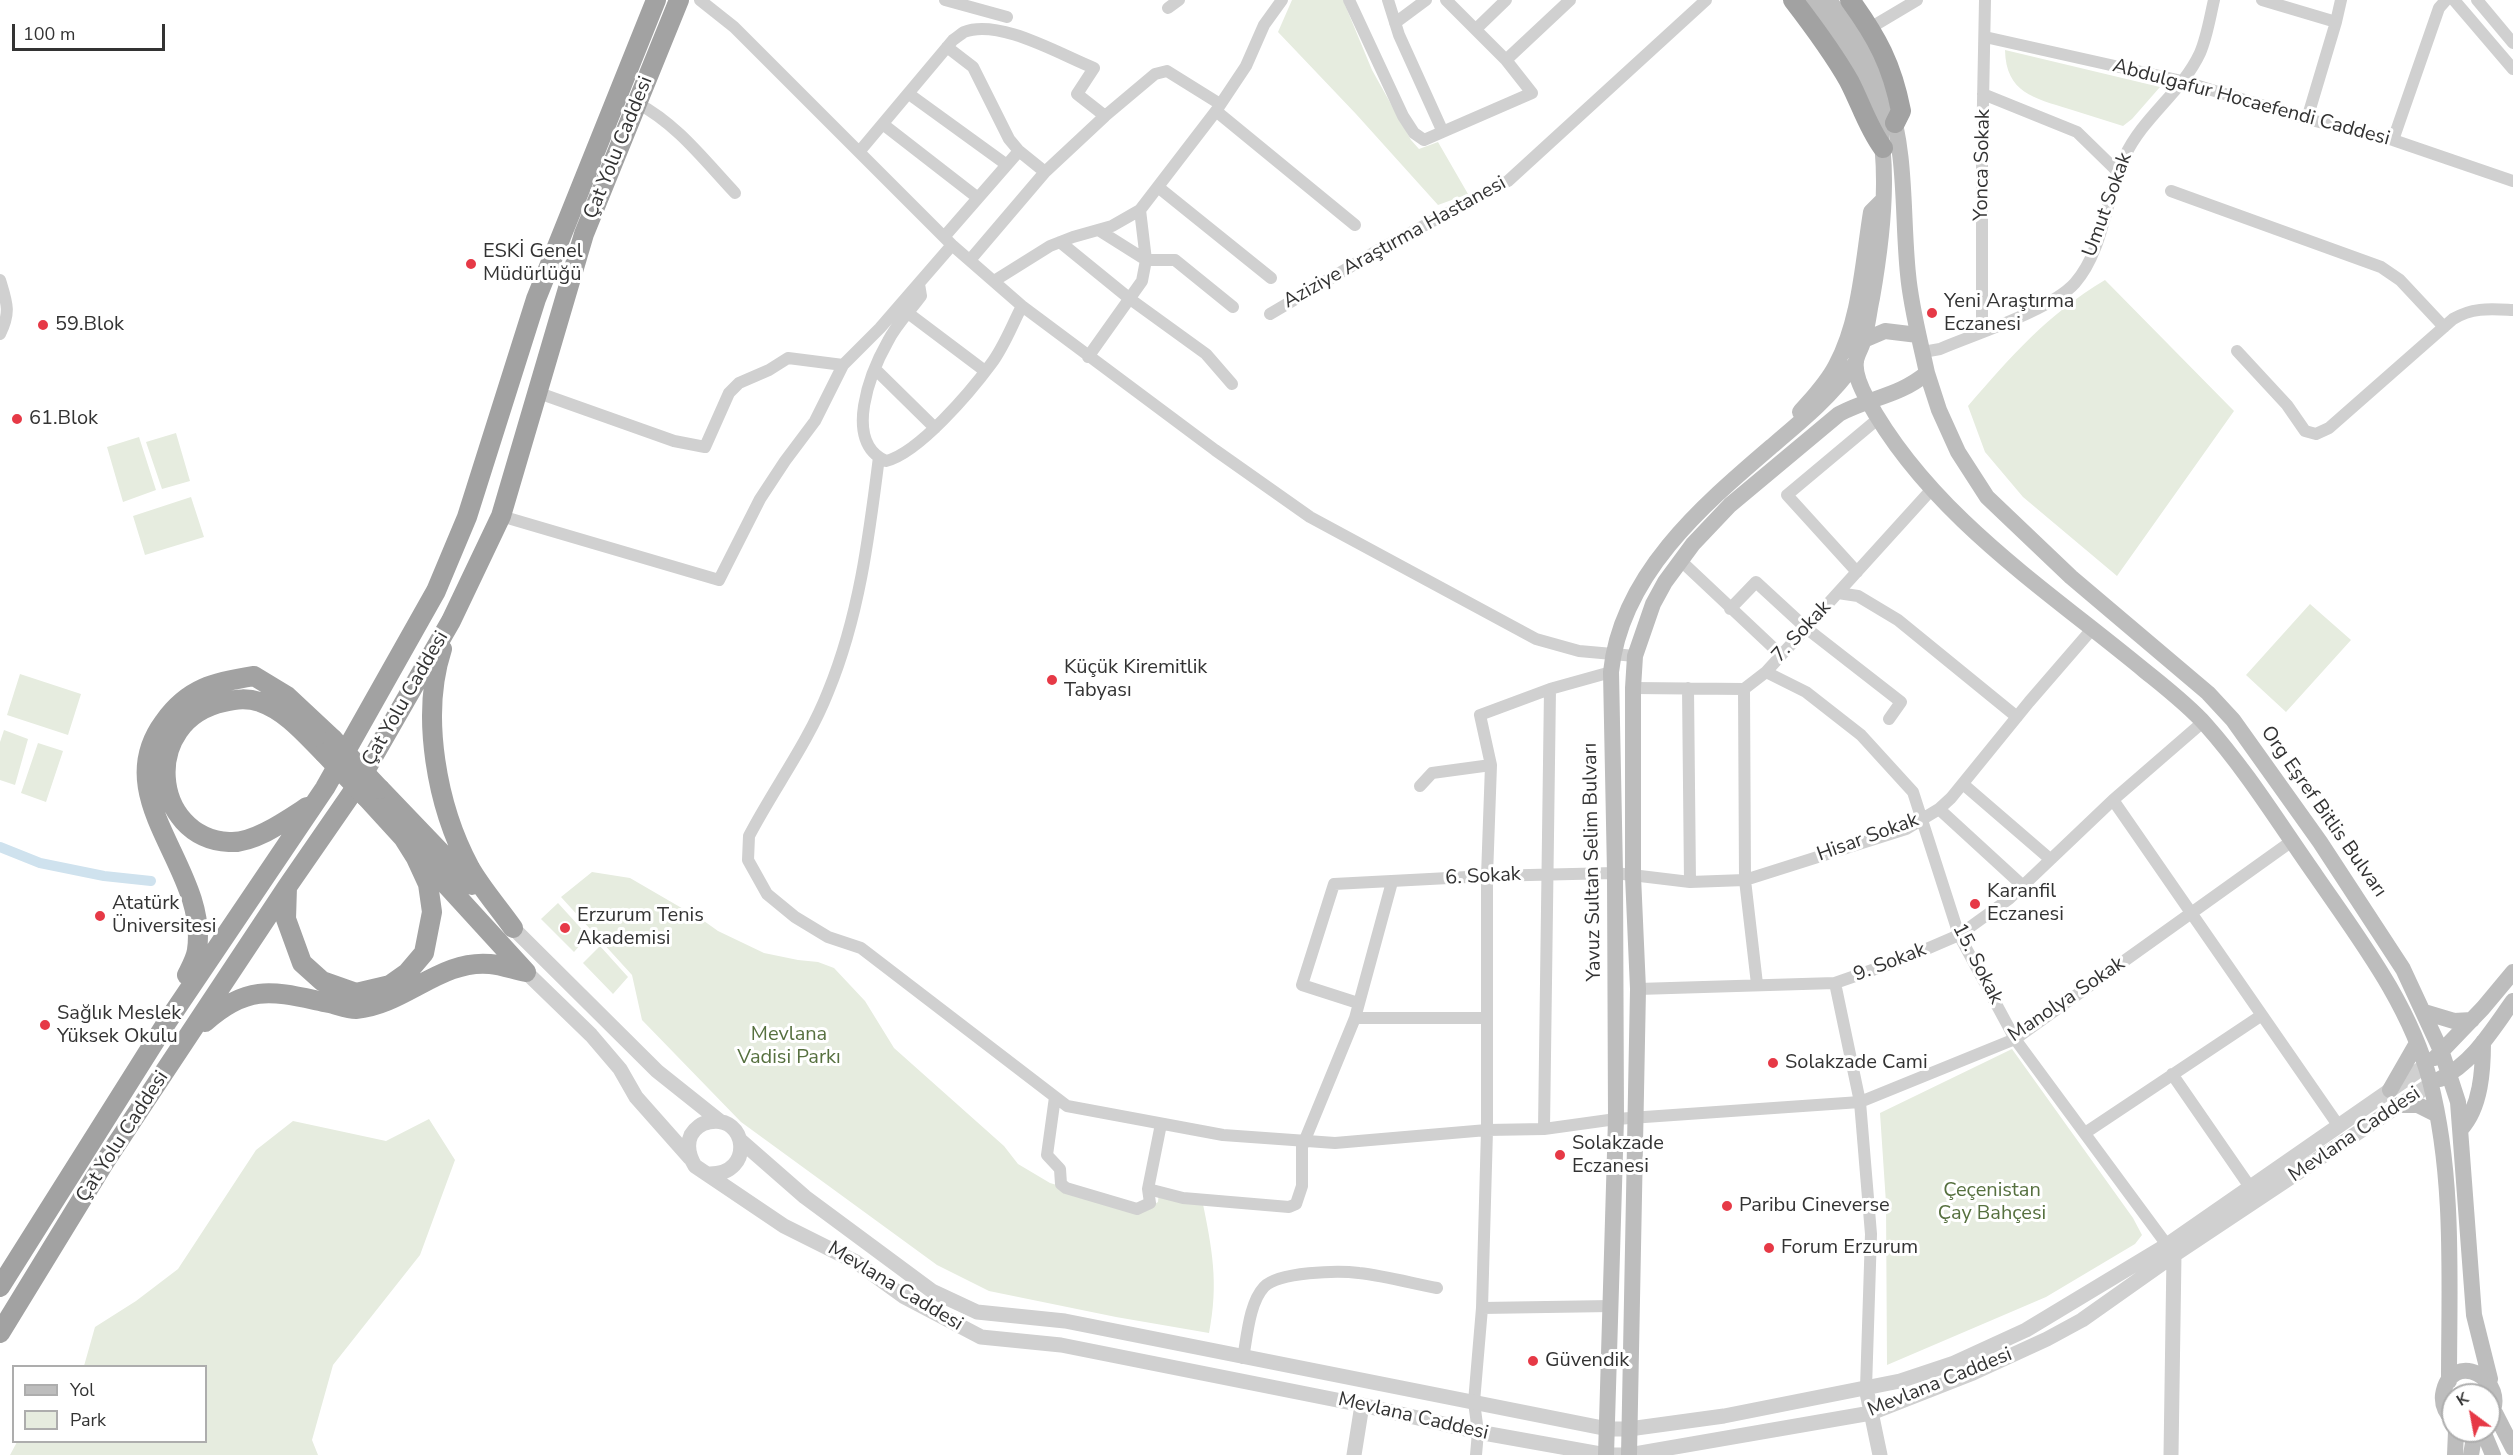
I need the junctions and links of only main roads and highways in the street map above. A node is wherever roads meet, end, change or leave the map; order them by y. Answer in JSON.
{"nodes":[{"id":1,"x":656,"y":0,"type":"edge"},
{"id":2,"x":679,"y":0,"type":"edge"},
{"id":3,"x":1793,"y":0,"type":"edge"},
{"id":4,"x":1813,"y":0,"type":"edge"},
{"id":5,"x":1829,"y":0,"type":"edge"},
{"id":6,"x":1850,"y":0,"type":"edge"},
{"id":7,"x":1895,"y":123,"type":"junction"},
{"id":8,"x":1883,"y":148,"type":"junction"},
{"id":9,"x":1882,"y":200,"type":"junction"},
{"id":10,"x":1918,"y":335,"type":"junction"},
{"id":11,"x":1864,"y":340,"type":"junction"},
{"id":12,"x":1856,"y":362,"type":"junction"},
{"id":13,"x":1927,"y":373,"type":"junction"},
{"id":14,"x":1869,"y":402,"type":"junction"},
{"id":15,"x":1787,"y":434,"type":"junction"},
{"id":16,"x":451,"y":621,"type":"junction"},
{"id":17,"x":328,"y":746,"type":"junction"},
{"id":18,"x":373,"y":793,"type":"junction"},
{"id":19,"x":314,"y":802,"type":"junction"},
{"id":20,"x":399,"y":831,"type":"junction"},
{"id":21,"x":287,"y":887,"type":"junction"},
{"id":22,"x":2513,"y":972,"type":"edge"},
{"id":23,"x":2513,"y":1001,"type":"edge"},
{"id":24,"x":2424,"y":1012,"type":"junction"},
{"id":25,"x":2472,"y":1020,"type":"junction"},
{"id":26,"x":167,"y":1022,"type":"junction"},
{"id":27,"x":187,"y":1038,"type":"junction"},
{"id":28,"x":2483,"y":1042,"type":"junction"},
{"id":29,"x":2417,"y":1043,"type":"junction"},
{"id":30,"x":2442,"y":1053,"type":"junction"},
{"id":31,"x":2425,"y":1066,"type":"junction"},
{"id":32,"x":2449,"y":1075,"type":"junction"},
{"id":33,"x":2431,"y":1084,"type":"junction"},
{"id":34,"x":2390,"y":1090,"type":"road end"},
{"id":35,"x":2399,"y":1105,"type":"road end"},
{"id":36,"x":2436,"y":1114,"type":"junction"},
{"id":37,"x":2461,"y":1129,"type":"junction"},
{"id":38,"x":0,"y":1287,"type":"edge"},
{"id":39,"x":0,"y":1334,"type":"edge"},
{"id":40,"x":2490,"y":1378,"type":"junction"},
{"id":41,"x":2449,"y":1381,"type":"joint"},
{"id":42,"x":2492,"y":1383,"type":"edge"},
{"id":43,"x":2501,"y":1430,"type":"edge"},
{"id":44,"x":2513,"y":1448,"type":"edge"},
{"id":45,"x":1606,"y":1455,"type":"edge"},
{"id":46,"x":1629,"y":1455,"type":"edge"}],
"edges":[{"from":1,"to":19,"type":"highway","name":"Çat Yolu Caddesi"},
{"from":2,"to":16,"type":"highway","name":"Çat Yolu Caddesi"},
{"from":3,"to":8,"type":"highway"},
{"from":4,"to":8,"type":"main road"},
{"from":5,"to":7,"type":"main road"},
{"from":6,"to":7,"type":"highway"},
{"from":7,"to":10,"type":"main road"},
{"from":8,"to":9,"type":"main road"},
{"from":9,"to":11,"type":"main road"},
{"from":9,"to":15,"type":"main road"},
{"from":10,"to":11,"type":"main road"},
{"from":10,"to":13,"type":"main road"},
{"from":11,"to":12,"type":"main road"},
{"from":12,"to":14,"type":"main road"},
{"from":12,"to":15,"type":"main road","name":"Yavuz Sultan Selim Bulvarı"},
{"from":13,"to":14,"type":"main road"},
{"from":13,"to":24,"type":"main road","name":"Org Eşref Bitlis Bulvarı"},
{"from":14,"to":29,"type":"main road"},
{"from":14,"to":46,"type":"main road","name":"Yavuz Sultan Selim Bulvarı"},
{"from":15,"to":45,"type":"main road","name":"Yavuz Sultan Selim Bulvarı"},
{"from":16,"to":18,"type":"highway"},
{"from":16,"to":21,"type":"highway","name":"Çat Yolu Caddesi"},
{"from":17,"to":18,"type":"highway","bridge":true},
{"from":17,"to":19,"type":"highway"},
{"from":17,"to":26,"type":"highway"},
{"from":18,"to":20,"type":"highway"},
{"from":19,"to":26,"type":"highway","name":"Çat Yolu Caddesi"},
{"from":20,"to":21,"type":"highway"},
{"from":20,"to":27,"type":"highway"},
{"from":21,"to":27,"type":"highway","name":"Çat Yolu Caddesi"},
{"from":22,"to":25,"type":"main road"},
{"from":23,"to":28,"type":"main road"},
{"from":24,"to":25,"type":"main road"},
{"from":24,"to":30,"type":"main road","name":"Org Eşref Bitlis Bulvarı"},
{"from":25,"to":30,"type":"main road"},
{"from":26,"to":38,"type":"highway","name":"Çat Yolu Caddesi"},
{"from":27,"to":39,"type":"highway","name":"Çat Yolu Caddesi"},
{"from":28,"to":32,"type":"main road"},
{"from":28,"to":37,"type":"main road"},
{"from":29,"to":31,"type":"main road"},
{"from":29,"to":34,"type":"main road"},
{"from":30,"to":31,"type":"main road"},
{"from":30,"to":32,"type":"main road","name":"Org Eşref Bitlis Bulvarı"},
{"from":31,"to":33,"type":"main road"},
{"from":32,"to":33,"type":"main road"},
{"from":32,"to":37,"type":"main road","name":"Org Eşref Bitlis Bulvarı"},
{"from":33,"to":36,"type":"main road"},
{"from":35,"to":36,"type":"main road"},
{"from":36,"to":41,"type":"main road"},
{"from":37,"to":40,"type":"main road","name":"Org Eşref Bitlis Bulvarı"},
{"from":40,"to":41,"type":"main road"},
{"from":40,"to":42,"type":"main road","name":"Org Eşref Bitlis Bulvarı"},
{"from":43,"to":44,"type":"main road"}]}
